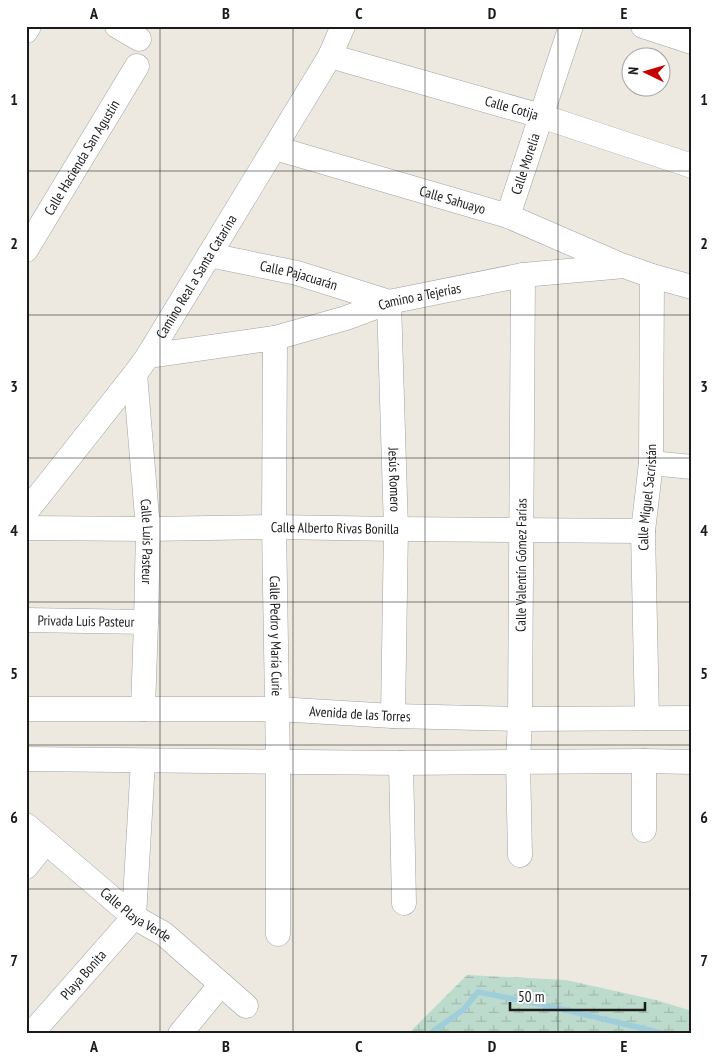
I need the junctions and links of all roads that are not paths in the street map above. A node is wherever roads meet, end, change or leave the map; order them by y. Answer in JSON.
{"nodes":[{"id":1,"x":29,"y":26,"type":"edge"},
{"id":2,"x":117,"y":26,"type":"edge"},
{"id":3,"x":343,"y":26,"type":"edge"},
{"id":4,"x":571,"y":26,"type":"edge"},
{"id":5,"x":643,"y":26,"type":"edge"},
{"id":6,"x":26,"y":31,"type":"edge"},
{"id":7,"x":139,"y":39,"type":"dead end"},
{"id":8,"x":692,"y":42,"type":"edge"},
{"id":9,"x":330,"y":56,"type":"junction"},
{"id":10,"x":137,"y":66,"type":"dead end"},
{"id":11,"x":540,"y":116,"type":"junction"},
{"id":12,"x":275,"y":148,"type":"junction"},
{"id":13,"x":692,"y":166,"type":"edge"},
{"id":14,"x":508,"y":216,"type":"junction"},
{"id":15,"x":26,"y":250,"type":"edge"},
{"id":16,"x":209,"y":255,"type":"junction"},
{"id":17,"x":624,"y":266,"type":"junction"},
{"id":18,"x":523,"y":275,"type":"junction"},
{"id":19,"x":652,"y":276,"type":"junction"},
{"id":20,"x":691,"y":285,"type":"edge"},
{"id":21,"x":389,"y":302,"type":"junction"},
{"id":22,"x":275,"y":338,"type":"junction"},
{"id":23,"x":142,"y":365,"type":"junction"},
{"id":24,"x":650,"y":463,"type":"junction"},
{"id":25,"x":692,"y":467,"type":"edge"},
{"id":26,"x":29,"y":504,"type":"edge"},
{"id":27,"x":274,"y":527,"type":"junction"},
{"id":28,"x":26,"y":528,"type":"edge"},
{"id":29,"x":148,"y":529,"type":"junction"},
{"id":30,"x":396,"y":529,"type":"junction"},
{"id":31,"x":521,"y":529,"type":"junction"},
{"id":32,"x":643,"y":531,"type":"junction"},
{"id":33,"x":26,"y":620,"type":"edge"},
{"id":34,"x":146,"y":622,"type":"junction"},
{"id":35,"x":143,"y":708,"type":"junction"},
{"id":36,"x":26,"y":709,"type":"edge"},
{"id":37,"x":277,"y":709,"type":"junction"},
{"id":38,"x":392,"y":716,"type":"junction"},
{"id":39,"x":520,"y":718,"type":"junction"},
{"id":40,"x":647,"y":718,"type":"junction"},
{"id":41,"x":692,"y":718,"type":"edge"},
{"id":42,"x":26,"y":759,"type":"edge"},
{"id":43,"x":144,"y":761,"type":"junction"},
{"id":44,"x":644,"y":761,"type":"junction"},
{"id":45,"x":518,"y":762,"type":"junction"},
{"id":46,"x":692,"y":762,"type":"edge"},
{"id":47,"x":278,"y":763,"type":"junction"},
{"id":48,"x":401,"y":763,"type":"junction"},
{"id":49,"x":26,"y":825,"type":"edge"},
{"id":50,"x":644,"y":830,"type":"dead end"},
{"id":51,"x":46,"y":842,"type":"junction"},
{"id":52,"x":520,"y":855,"type":"dead end"},
{"id":53,"x":26,"y":867,"type":"edge"},
{"id":54,"x":404,"y":903,"type":"dead end"},
{"id":55,"x":134,"y":917,"type":"junction"},
{"id":56,"x":278,"y":934,"type":"dead end"},
{"id":57,"x":221,"y":984,"type":"junction"},
{"id":58,"x":246,"y":1006,"type":"dead end"},
{"id":59,"x":28,"y":1033,"type":"edge"},
{"id":60,"x":180,"y":1034,"type":"edge"}],
"edges":[{"from":1,"to":6,"type":"street"},
{"from":2,"to":7,"type":"street"},
{"from":3,"to":9,"type":"street","name":"Camino Real a Santa Catarina"},
{"from":4,"to":11,"type":"street","name":"Calle Morelia"},
{"from":5,"to":8,"type":"street"},
{"from":9,"to":11,"type":"street","name":"Calle Cotija"},
{"from":9,"to":12,"type":"street","name":"Camino Real a Santa Catarina"},
{"from":10,"to":15,"type":"street","name":"Calle Hacienda San Agustín"},
{"from":11,"to":13,"type":"street","name":"Calle Cotija"},
{"from":11,"to":14,"type":"street","name":"Calle Morelia"},
{"from":12,"to":14,"type":"street","name":"Calle Sahuayo"},
{"from":12,"to":16,"type":"street","name":"Camino Real a Santa Catarina"},
{"from":14,"to":17,"type":"street","name":"Calle Sahuayo"},
{"from":16,"to":21,"type":"street","name":"Calle Pajacuarán"},
{"from":16,"to":23,"type":"street","name":"Camino Real a Santa Catarina"},
{"from":17,"to":18,"type":"street","name":"Camino a Tejerías"},
{"from":17,"to":19,"type":"street","name":"Camino a Tejerías"},
{"from":18,"to":21,"type":"street","name":"Camino a Tejerías"},
{"from":18,"to":31,"type":"street","name":"Calle Valentín Gómez Farías"},
{"from":19,"to":20,"type":"street","name":"Camino a Tejerías"},
{"from":19,"to":24,"type":"street","name":"Calle Miguel Sacristán"},
{"from":21,"to":22,"type":"street","name":"Camino a Tejerías"},
{"from":21,"to":30,"type":"street","name":"Jesús Romero"},
{"from":22,"to":23,"type":"street","name":"Camino a Tejerías"},
{"from":22,"to":27,"type":"street","name":"Calle Pedro y María Curie"},
{"from":23,"to":26,"type":"street","name":"Camino Real a Santa Catarina"},
{"from":23,"to":29,"type":"street","name":"Calle Luis Pasteur"},
{"from":24,"to":25,"type":"street"},
{"from":24,"to":32,"type":"street","name":"Calle Miguel Sacristán"},
{"from":27,"to":29,"type":"street","name":"Calle Alberto Rivas Bonilla"},
{"from":27,"to":30,"type":"street","name":"Calle Alberto Rivas Bonilla"},
{"from":27,"to":37,"type":"street","name":"Calle Pedro y María Curie"},
{"from":28,"to":29,"type":"street","name":"Calle Alberto Rivas Bonilla"},
{"from":29,"to":34,"type":"street","name":"Calle Luis Pasteur"},
{"from":30,"to":31,"type":"street","name":"Calle Alberto Rivas Bonilla"},
{"from":30,"to":38,"type":"street","name":"Jesús Romero"},
{"from":31,"to":32,"type":"street","name":"Calle Alberto Rivas Bonilla"},
{"from":31,"to":39,"type":"street","name":"Calle Valentín Gómez Farías"},
{"from":32,"to":40,"type":"street","name":"Calle Miguel Sacristán"},
{"from":33,"to":34,"type":"street","name":"Privada Luis Pasteur"},
{"from":34,"to":35,"type":"street","name":"Calle Luis Pasteur"},
{"from":35,"to":36,"type":"street","name":"Avenida de las Torres"},
{"from":35,"to":37,"type":"street","name":"Avenida de las Torres"},
{"from":37,"to":38,"type":"street","name":"Avenida de las Torres"},
{"from":37,"to":47,"type":"street","name":"Calle Pedro y María Curie"},
{"from":38,"to":39,"type":"street","name":"Avenida de las Torres"},
{"from":39,"to":40,"type":"street","name":"Avenida de las Torres"},
{"from":39,"to":45,"type":"street","name":"Calle Valentín Gómez Farías"},
{"from":40,"to":41,"type":"street","name":"Avenida de las Torres"},
{"from":42,"to":43,"type":"street"},
{"from":43,"to":47,"type":"street"},
{"from":43,"to":55,"type":"street"},
{"from":44,"to":45,"type":"street"},
{"from":44,"to":46,"type":"street"},
{"from":44,"to":50,"type":"street"},
{"from":45,"to":48,"type":"street"},
{"from":45,"to":52,"type":"street","name":"Calle Valentín Gómez Farías"},
{"from":47,"to":48,"type":"street"},
{"from":47,"to":56,"type":"street","name":"Calle Pedro y María Curie"},
{"from":48,"to":54,"type":"street"},
{"from":49,"to":51,"type":"street","name":"Calle Playa Verde"},
{"from":51,"to":53,"type":"street"},
{"from":51,"to":55,"type":"street","name":"Calle Playa Verde"},
{"from":55,"to":57,"type":"street","name":"Calle Playa Verde"},
{"from":55,"to":59,"type":"street","name":"Playa Bonita"},
{"from":57,"to":58,"type":"street","name":"Calle Playa Verde"},
{"from":57,"to":60,"type":"street"}]}
